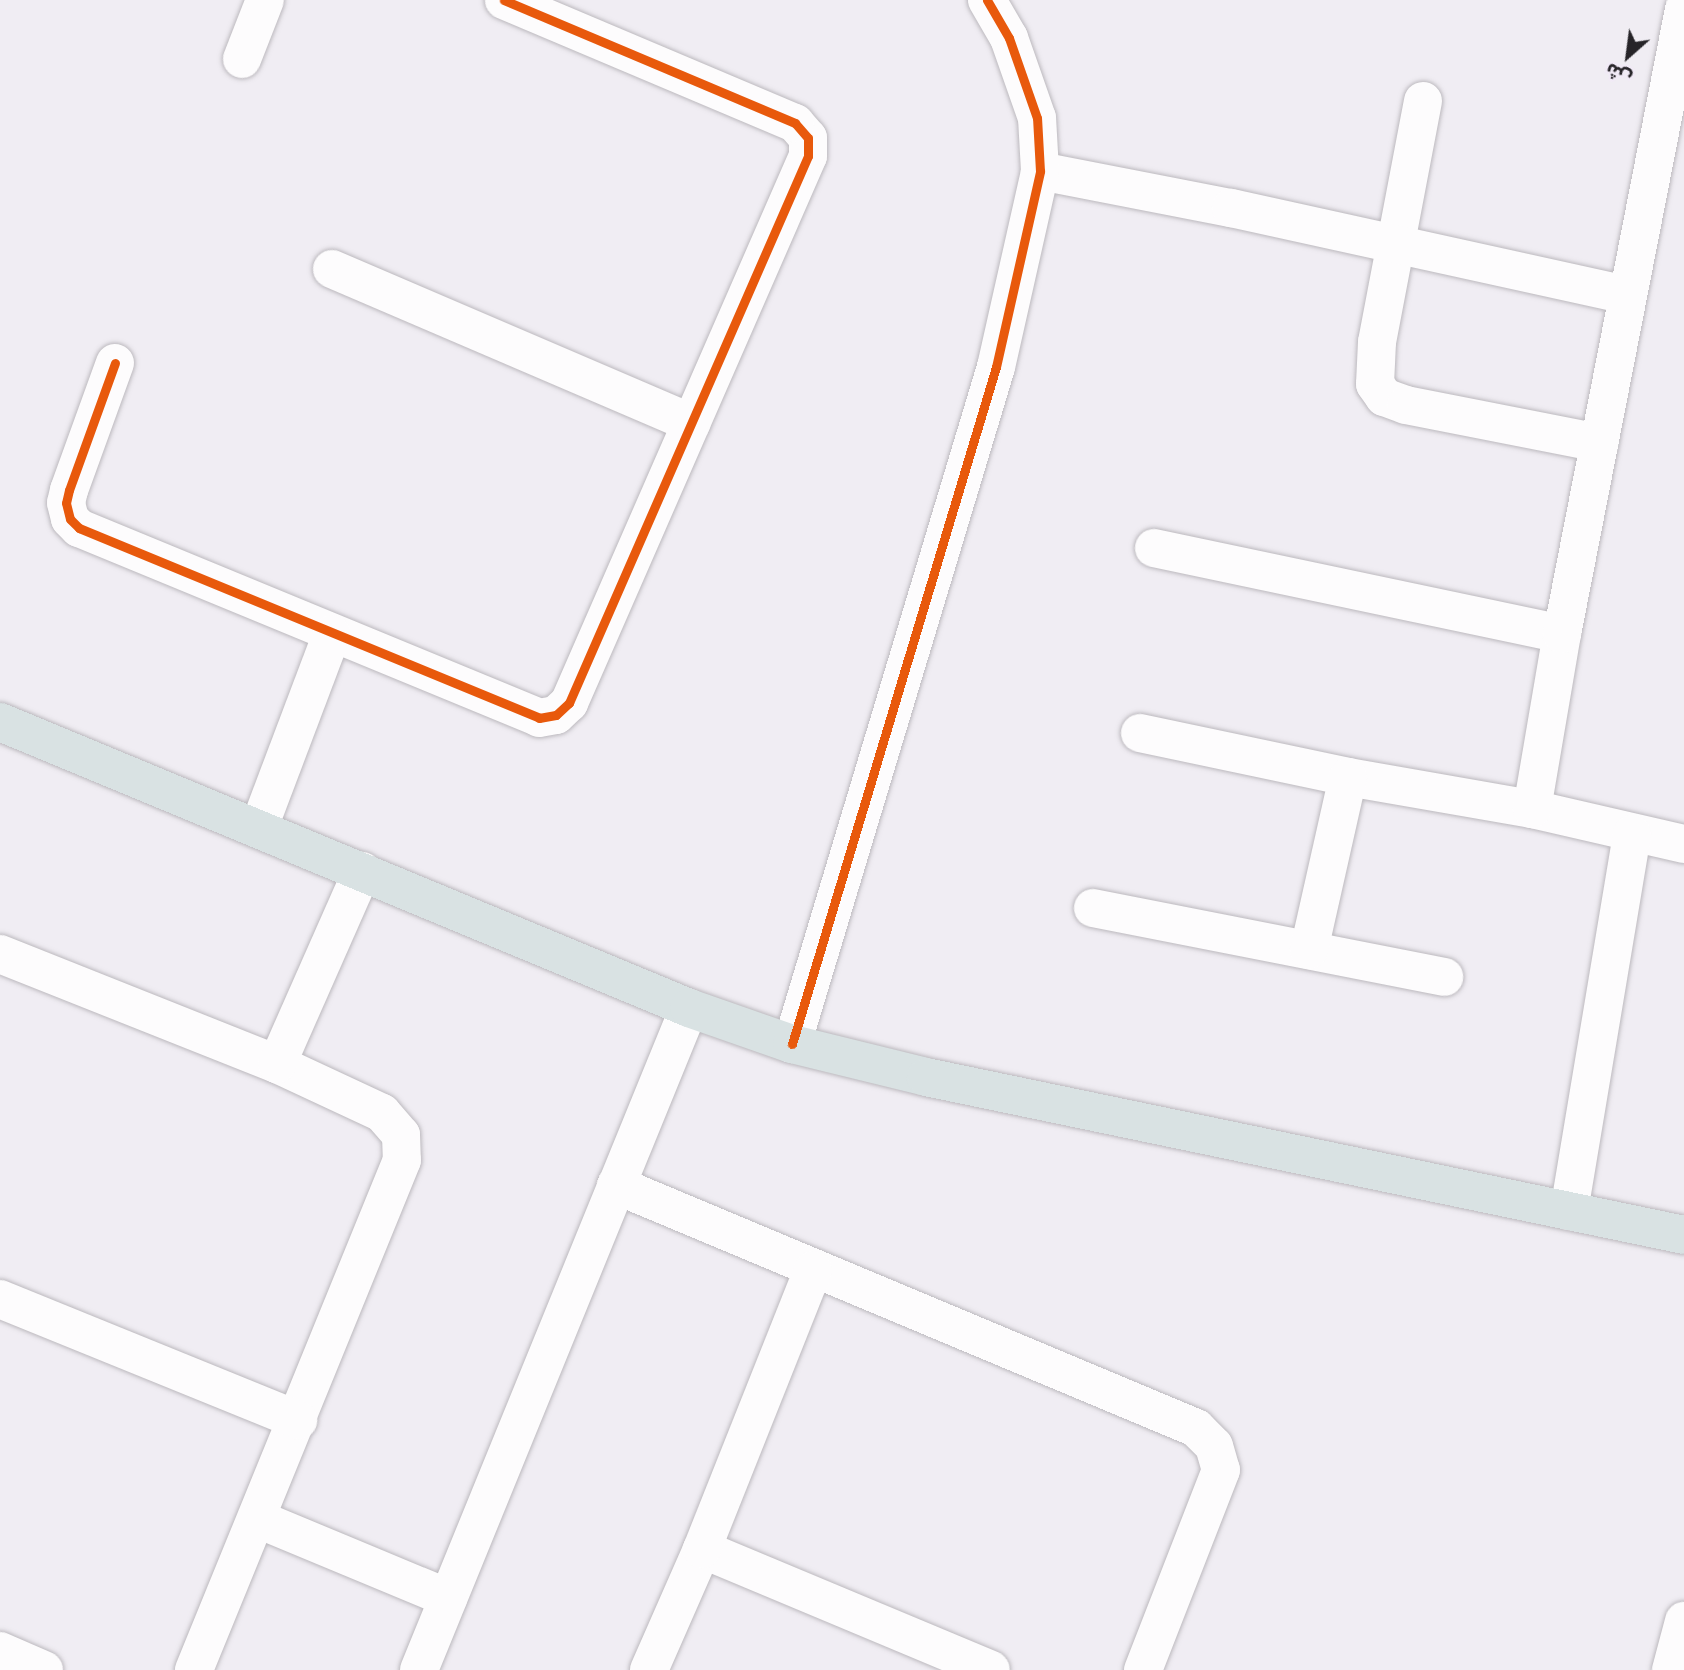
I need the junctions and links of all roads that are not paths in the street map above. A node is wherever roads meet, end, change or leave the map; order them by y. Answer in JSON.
{"nodes":[{"id":1,"x":265,"y":0,"type":"edge"},
{"id":2,"x":504,"y":0,"type":"edge"},
{"id":3,"x":987,"y":0,"type":"edge"},
{"id":4,"x":1684,"y":9,"type":"edge"},
{"id":5,"x":242,"y":60,"type":"dead end"},
{"id":6,"x":1423,"y":101,"type":"dead end"},
{"id":7,"x":1040,"y":171,"type":"junction"},
{"id":8,"x":1396,"y":244,"type":"junction"},
{"id":9,"x":332,"y":269,"type":"dead end"},
{"id":10,"x":1628,"y":295,"type":"junction"},
{"id":11,"x":115,"y":363,"type":"dead end"},
{"id":12,"x":691,"y":423,"type":"junction"},
{"id":13,"x":1600,"y":443,"type":"junction"},
{"id":14,"x":1154,"y":548,"type":"dead end"},
{"id":15,"x":332,"y":634,"type":"junction"},
{"id":16,"x":1562,"y":634,"type":"junction"},
{"id":17,"x":0,"y":722,"type":"edge"},
{"id":18,"x":1140,"y":733,"type":"dead end"},
{"id":19,"x":1348,"y":777,"type":"junction"},
{"id":20,"x":1532,"y":809,"type":"junction"},
{"id":21,"x":259,"y":827,"type":"junction"},
{"id":22,"x":1632,"y":834,"type":"junction"},
{"id":23,"x":1684,"y":844,"type":"edge"},
{"id":24,"x":362,"y":871,"type":"junction"},
{"id":25,"x":1093,"y":908,"type":"dead end"},
{"id":26,"x":1309,"y":950,"type":"junction"},
{"id":27,"x":0,"y":954,"type":"edge"},
{"id":28,"x":1444,"y":977,"type":"dead end"},
{"id":29,"x":689,"y":1007,"type":"junction"},
{"id":30,"x":792,"y":1044,"type":"junction"},
{"id":31,"x":277,"y":1064,"type":"junction"},
{"id":32,"x":616,"y":1185,"type":"junction"},
{"id":33,"x":1569,"y":1211,"type":"junction"},
{"id":34,"x":1684,"y":1235,"type":"edge"},
{"id":35,"x":813,"y":1270,"type":"junction"},
{"id":36,"x":0,"y":1299,"type":"edge"},
{"id":37,"x":298,"y":1420,"type":"junction"},
{"id":38,"x":258,"y":1519,"type":"junction"},
{"id":39,"x":702,"y":1549,"type":"junction"},
{"id":40,"x":448,"y":1598,"type":"junction"},
{"id":41,"x":1684,"y":1621,"type":"edge"},
{"id":42,"x":0,"y":1651,"type":"edge"},
{"id":43,"x":44,"y":1670,"type":"edge"},
{"id":44,"x":194,"y":1670,"type":"edge"},
{"id":45,"x":419,"y":1670,"type":"edge"},
{"id":46,"x":649,"y":1670,"type":"edge"},
{"id":47,"x":991,"y":1670,"type":"edge"},
{"id":48,"x":1143,"y":1670,"type":"edge"},
{"id":49,"x":1671,"y":1670,"type":"edge"}],
"edges":[{"from":1,"to":5,"type":"street"},
{"from":2,"to":12,"type":"street"},
{"from":3,"to":7,"type":"street"},
{"from":4,"to":10,"type":"street"},
{"from":6,"to":8,"type":"street"},
{"from":7,"to":8,"type":"street"},
{"from":7,"to":30,"type":"street"},
{"from":8,"to":10,"type":"street"},
{"from":8,"to":13,"type":"street"},
{"from":9,"to":12,"type":"street"},
{"from":10,"to":13,"type":"street"},
{"from":11,"to":15,"type":"street"},
{"from":12,"to":15,"type":"street"},
{"from":13,"to":16,"type":"street"},
{"from":14,"to":16,"type":"street"},
{"from":15,"to":21,"type":"street"},
{"from":16,"to":20,"type":"street"},
{"from":17,"to":21,"type":"main road"},
{"from":18,"to":19,"type":"street"},
{"from":19,"to":20,"type":"street"},
{"from":19,"to":26,"type":"street"},
{"from":20,"to":22,"type":"street"},
{"from":21,"to":24,"type":"main road"},
{"from":22,"to":23,"type":"street"},
{"from":22,"to":33,"type":"street"},
{"from":24,"to":29,"type":"main road"},
{"from":24,"to":31,"type":"street"},
{"from":25,"to":26,"type":"street"},
{"from":26,"to":28,"type":"street"},
{"from":27,"to":31,"type":"street"},
{"from":29,"to":30,"type":"main road"},
{"from":29,"to":32,"type":"street"},
{"from":30,"to":33,"type":"main road"},
{"from":31,"to":37,"type":"street"},
{"from":32,"to":35,"type":"street"},
{"from":32,"to":40,"type":"street"},
{"from":33,"to":34,"type":"main road"},
{"from":35,"to":39,"type":"street"},
{"from":35,"to":48,"type":"street"},
{"from":36,"to":37,"type":"street"},
{"from":37,"to":38,"type":"street"},
{"from":38,"to":40,"type":"street"},
{"from":38,"to":44,"type":"street"},
{"from":39,"to":46,"type":"street"},
{"from":39,"to":47,"type":"street"},
{"from":40,"to":45,"type":"street"},
{"from":41,"to":49,"type":"street"},
{"from":42,"to":43,"type":"street"}]}
